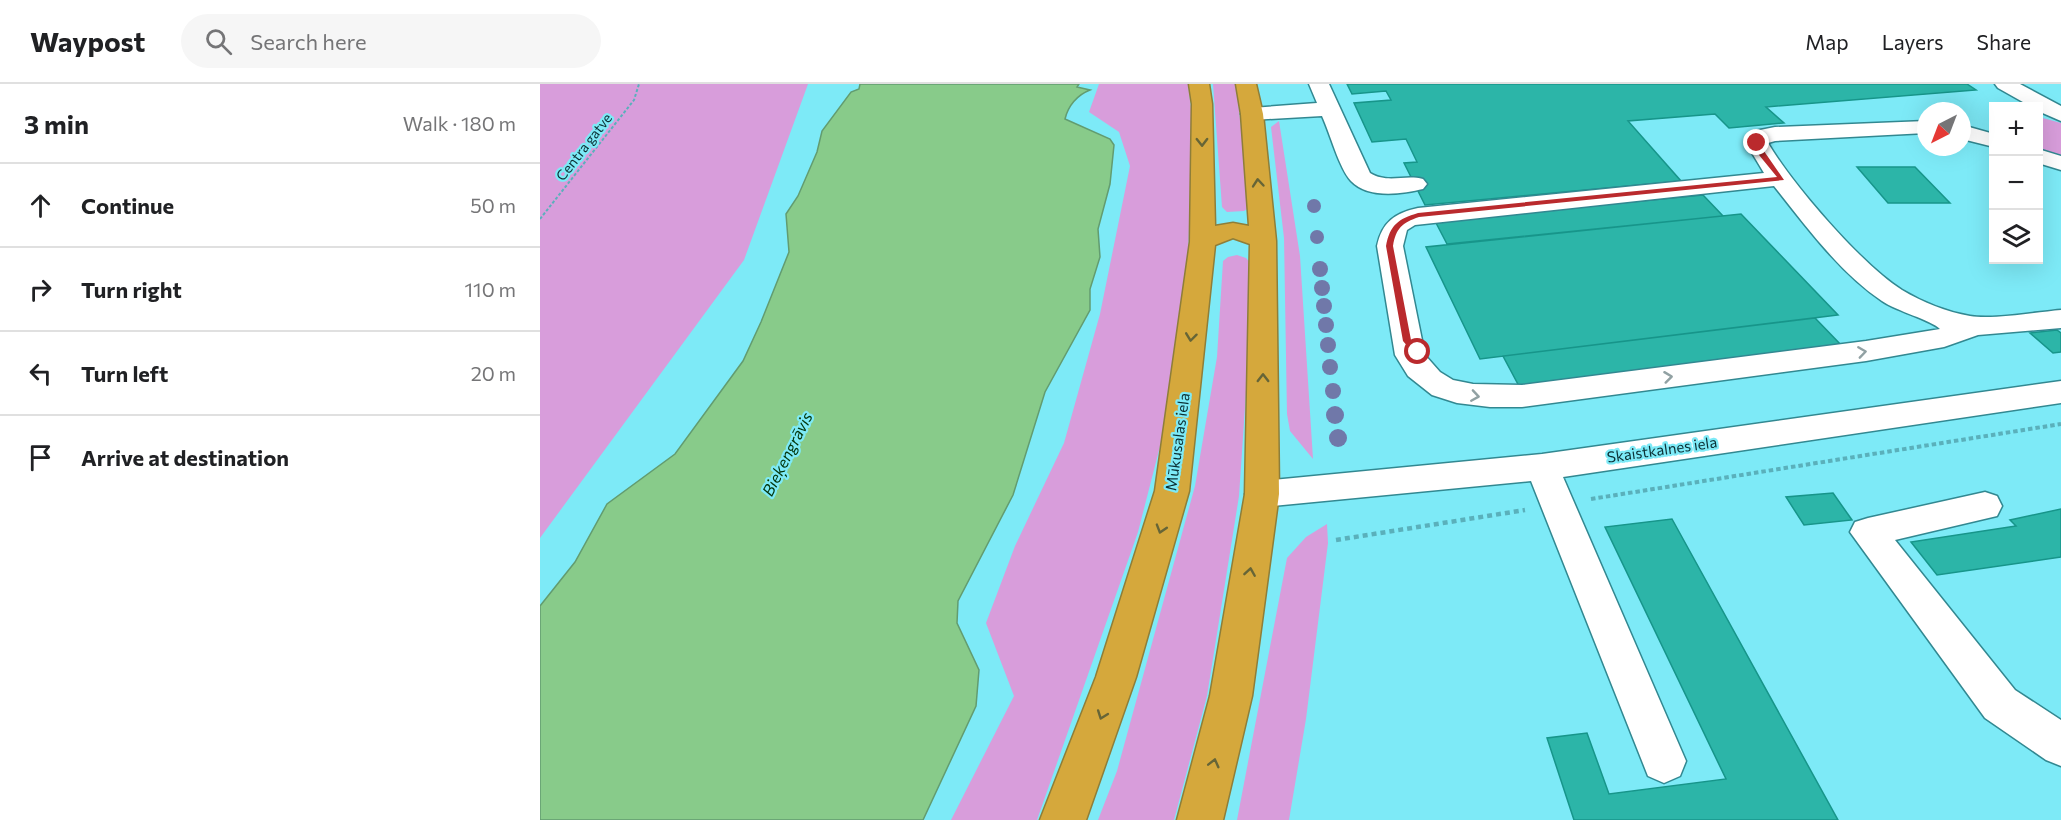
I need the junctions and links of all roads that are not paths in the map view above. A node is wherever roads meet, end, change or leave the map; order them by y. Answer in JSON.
{"nodes":[{"id":1,"x":1199,"y":84,"type":"edge"},
{"id":2,"x":1319,"y":84,"type":"edge"},
{"id":3,"x":2005,"y":84,"type":"edge"},
{"id":4,"x":1249,"y":99,"type":"edge"},
{"id":5,"x":1329,"y":109,"type":"junction"},
{"id":6,"x":2061,"y":115,"type":"edge"},
{"id":7,"x":1917,"y":127,"type":"edge"},
{"id":8,"x":1971,"y":135,"type":"edge"},
{"id":9,"x":1989,"y":140,"type":"edge"},
{"id":10,"x":2043,"y":158,"type":"edge"},
{"id":11,"x":2061,"y":163,"type":"edge"},
{"id":12,"x":1415,"y":184,"type":"dead end"},
{"id":13,"x":1789,"y":187,"type":"junction"},
{"id":14,"x":1263,"y":241,"type":"junction"},
{"id":15,"x":1203,"y":242,"type":"junction"},
{"id":16,"x":2061,"y":319,"type":"edge"},
{"id":17,"x":1973,"y":326,"type":"junction"},
{"id":18,"x":2061,"y":392,"type":"edge"},
{"id":19,"x":1542,"y":468,"type":"junction"},
{"id":20,"x":1262,"y":494,"type":"junction"},
{"id":21,"x":1985,"y":507,"type":"dead end"},
{"id":22,"x":2061,"y":745,"type":"edge"},
{"id":23,"x":1664,"y":761,"type":"dead end"},
{"id":24,"x":1063,"y":820,"type":"edge"},
{"id":25,"x":1200,"y":820,"type":"edge"}],
"edges":[{"from":1,"to":15,"type":"highway","name":"Mūkusalas iela","one_way":true},
{"from":2,"to":5,"type":"street"},
{"from":3,"to":6,"type":"street"},
{"from":4,"to":5,"type":"street"},
{"from":14,"to":4,"type":"highway","one_way":true},
{"from":5,"to":12,"type":"street"},
{"from":7,"to":13,"type":"street"},
{"from":8,"to":9,"type":"street"},
{"from":10,"to":11,"type":"street"},
{"from":13,"to":17,"type":"street"},
{"from":13,"to":17,"type":"street","one_way":true},
{"from":14,"to":15,"type":"highway"},
{"from":20,"to":14,"type":"highway","one_way":true},
{"from":15,"to":24,"type":"highway","name":"Mūkusalas iela","one_way":true},
{"from":16,"to":17,"type":"street"},
{"from":18,"to":19,"type":"street","name":"Skaistkalnes iela"},
{"from":19,"to":20,"type":"street","name":"Skaistkalnes iela"},
{"from":19,"to":23,"type":"street"},
{"from":25,"to":20,"type":"highway","one_way":true},
{"from":21,"to":22,"type":"street"}]}
